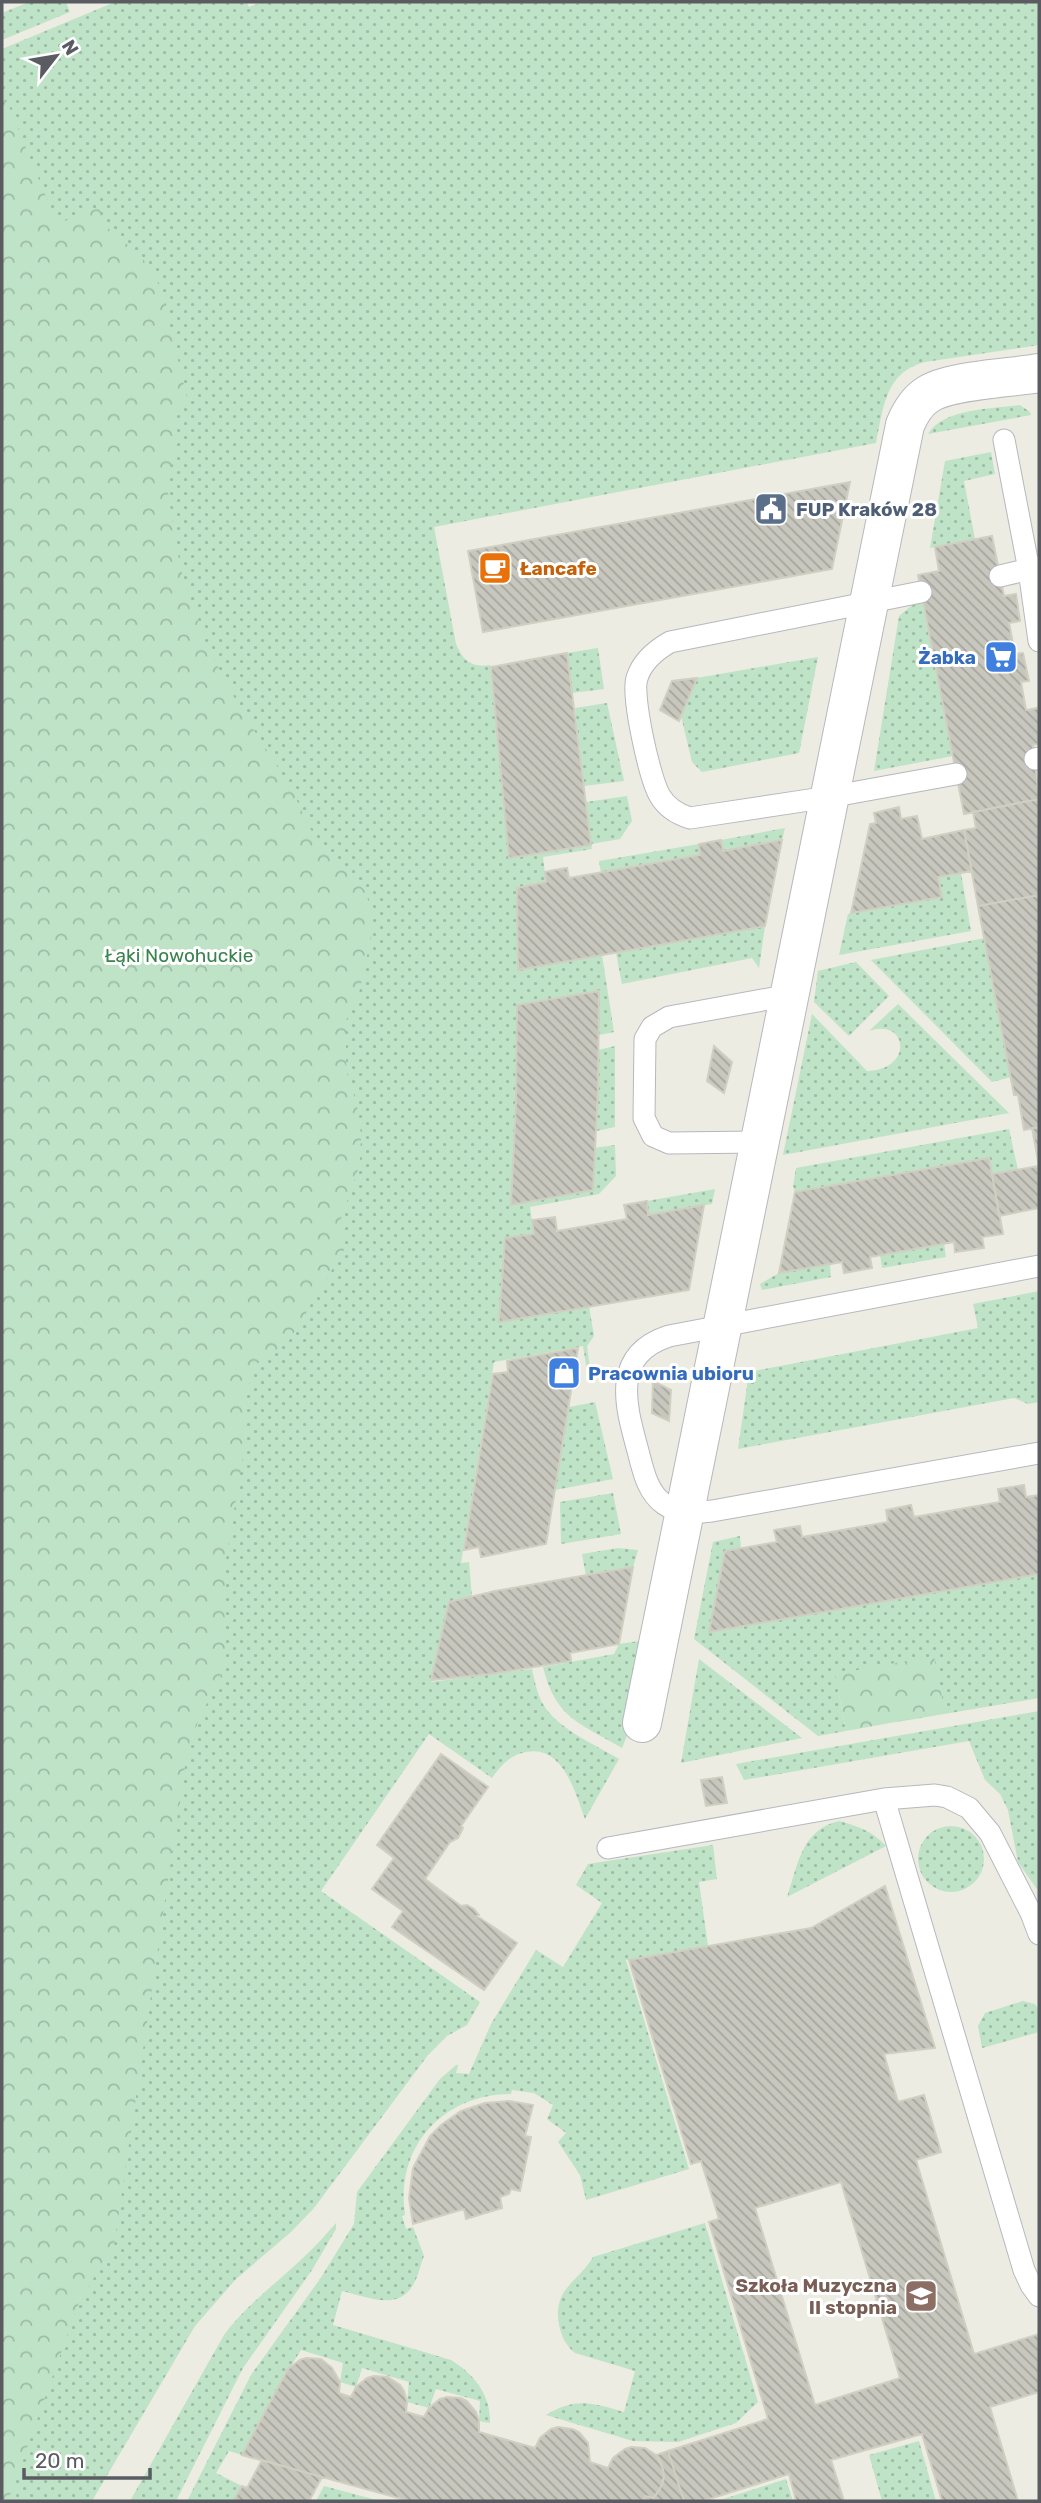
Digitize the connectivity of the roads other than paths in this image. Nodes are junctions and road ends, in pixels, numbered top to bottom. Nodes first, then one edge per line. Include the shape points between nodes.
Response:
1 (1039, 373) edge
2 (1004, 440) dead end
3 (1034, 568) edge
4 (1000, 576) dead end
5 (921, 592) dead end
6 (870, 602) junction
7 (1039, 641) edge
8 (956, 774) dead end
9 (828, 797) junction
10 (790, 995) junction
11 (760, 1142) junction
12 (1039, 1266) edge
13 (723, 1327) junction
14 (1039, 1453) edge
15 (683, 1512) junction
16 (642, 1723) dead end
17 (884, 1799) junction
18 (608, 1848) dead end
19 (1039, 1934) edge
20 (1039, 2296) edge

1 - 6 street via 939,389 915,407 905,425
2 - 3 lane
3 - 4 lane
3 - 7 lane
5 - 6 lane
6 - 9 street
6 - 9 lane via 679,639 660,647 637,678 636,702 653,782 672,810 699,818
8 - 9 lane
9 - 10 street
10 - 11 street
10 - 11 lane via 669,1017 652,1027 645,1039 644,1118 653,1136 668,1143
11 - 13 street
12 - 13 lane
13 - 15 street
13 - 15 lane via 654,1342 635,1361 628,1377 626,1407 646,1479 659,1500
14 - 15 lane via 712,1511
15 - 16 street
17 - 18 lane
17 - 19 lane via 935,1795 970,1808 996,1843
17 - 20 lane via 1024,2270

